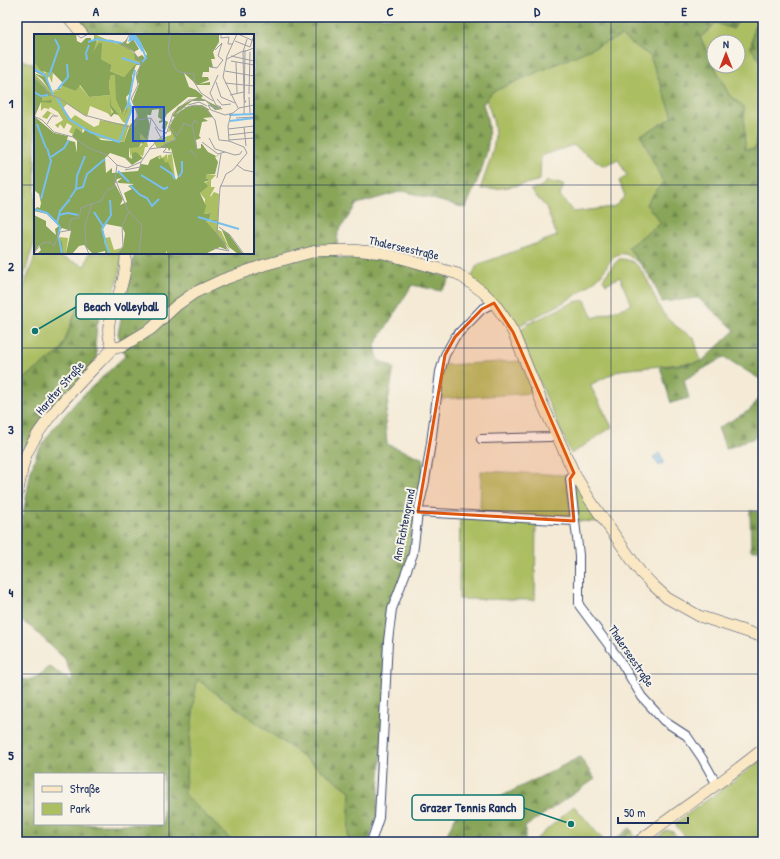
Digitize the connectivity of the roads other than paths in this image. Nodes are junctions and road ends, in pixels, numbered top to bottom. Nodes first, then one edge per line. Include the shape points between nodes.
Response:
1 (68, 17) edge
2 (82, 34) edge
3 (126, 254) edge
4 (494, 303) junction
5 (113, 348) junction
6 (556, 434) junction
7 (481, 439) dead end
8 (574, 473) junction
9 (17, 495) edge
10 (418, 512) junction
11 (574, 521) junction
12 (763, 637) edge
13 (763, 749) edge
14 (716, 784) junction
15 (371, 842) edge
16 (638, 842) edge

1 - 2 main road
3 - 5 main road via 122,284 108,331
4 - 5 main road, Thalerseestraße via 458,274 383,253 352,250 316,251 264,265 194,293 151,330 127,344
4 - 6 main road, Thalerseestraße via 513,332
4 - 10 street, Am Fichtengrund via 482,309 460,331 445,355 440,372 425,481
5 - 9 main road, Hardter Straße via 39,432 26,454
6 - 7 street via 550,438
6 - 8 main road, Thalerseestraße
8 - 11 street, Thalerseestraße via 570,479
8 - 12 main road, Thalerseestraße via 612,533 642,572 667,598 699,616
10 - 11 street
10 - 15 street, Am Fichtengrund via 413,554 392,609 388,641 379,818
11 - 14 street, Thalerseestraße via 579,555 579,605 620,659 642,697 664,721 687,736
13 - 14 main road
14 - 16 main road

